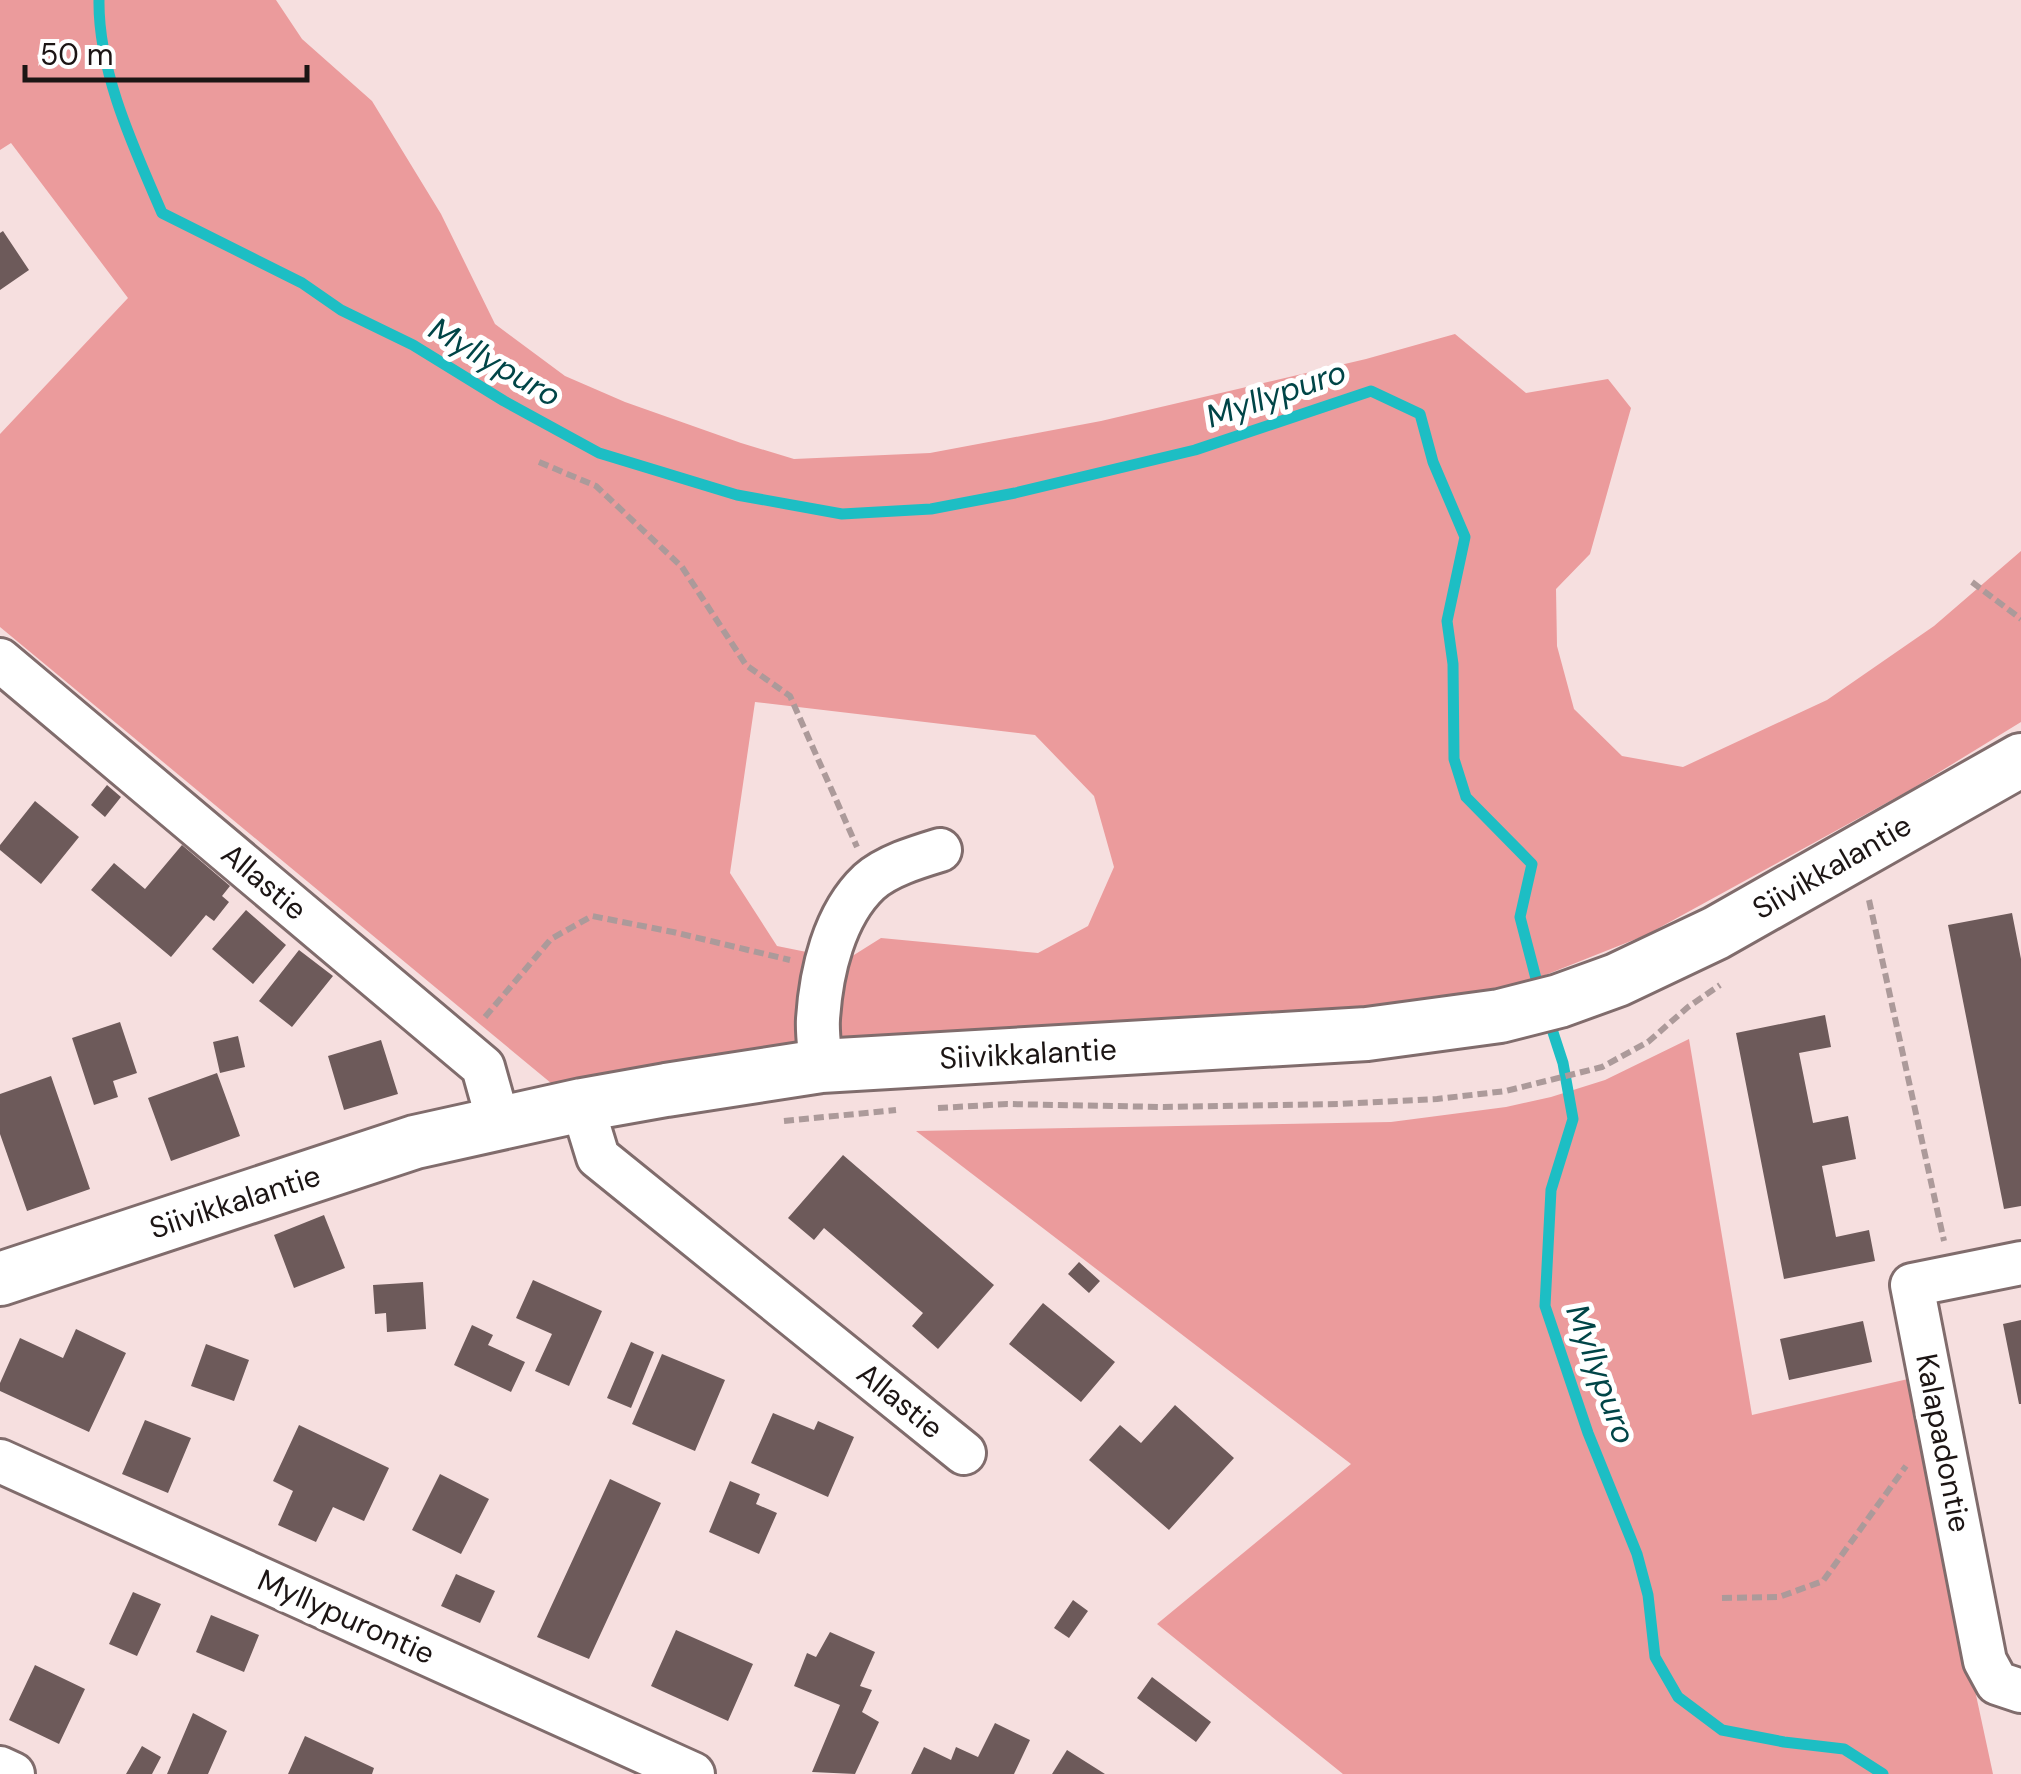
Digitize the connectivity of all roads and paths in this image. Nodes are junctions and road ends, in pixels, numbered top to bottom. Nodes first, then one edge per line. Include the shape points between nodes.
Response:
1 (539, 462) dead end
2 (1972, 582) dead end
3 (2021, 618) edge
4 (0, 660) edge
5 (2021, 760) edge
6 (940, 850) dead end
7 (872, 880) junction
8 (1854, 909) dead end
9 (826, 969) junction
10 (1729, 979) dead end
11 (460, 1047) junction
12 (821, 1066) junction
13 (582, 1105) junction
14 (934, 1108) dead end
15 (898, 1110) dead end
16 (769, 1122) dead end
17 (499, 1124) junction
18 (2021, 1263) edge
19 (1952, 1277) junction
20 (0, 1279) edge
21 (1938, 1420) junction
22 (964, 1452) dead end
23 (0, 1460) edge
24 (1722, 1598) dead end
25 (2021, 1691) edge
26 (0, 1768) edge
27 (13, 1774) edge
28 (693, 1774) edge

1 - 7 path via 596,486 682,567 746,666 790,696
2 - 3 path
4 - 11 street, Allastie
5 - 12 main road, Siivikkalantie via 1716,934 1559,1001 1367,1034
6 - 7 street
7 - 9 street via 845,910
8 - 19 path via 1870,900
9 - 11 path via 592,916 551,938
9 - 12 street via 818,1021
10 - 14 path via 1648,1042 1602,1067 1506,1092 1340,1104
11 - 17 street, Allastie via 483,1067
12 - 13 main road, Siivikkalantie
13 - 17 main road, Siivikkalantie
13 - 22 street, Allastie via 598,1157
15 - 16 path
17 - 20 main road, Siivikkalantie via 416,1142
18 - 19 street, Kalapadontie
19 - 21 street, Kalapadontie via 1912,1285
21 - 24 path via 1823,1582 1779,1598
21 - 25 street, Kalapadontie via 1985,1661 1997,1683
23 - 28 street, Myllypurontie
26 - 27 street

